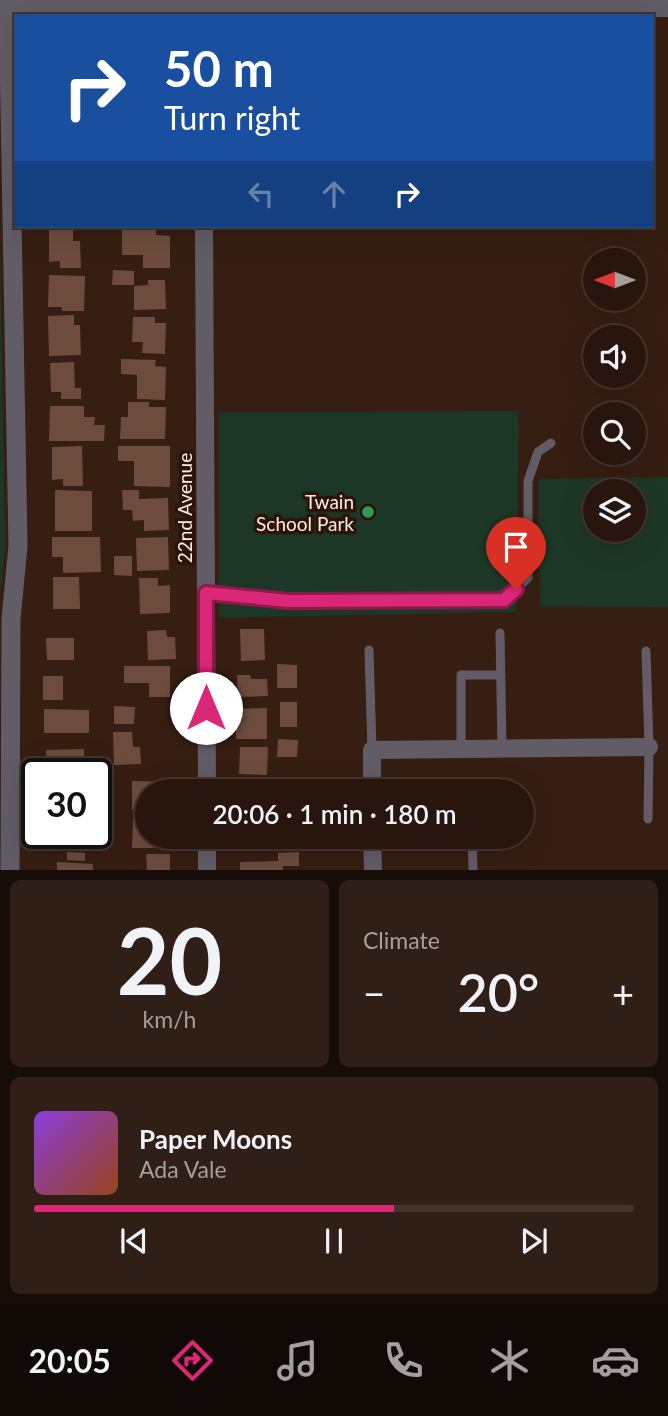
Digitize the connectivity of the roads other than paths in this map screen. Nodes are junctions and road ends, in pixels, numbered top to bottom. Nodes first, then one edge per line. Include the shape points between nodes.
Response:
1 (370, 3) edge
2 (538, 4) edge
3 (6, 6) edge
4 (203, 7) edge
5 (668, 8) edge
6 (477, 11) edge
7 (557, 12) edge
8 (204, 228) edge
9 (551, 443) dead end
10 (206, 593) junction
11 (500, 633) dead end
12 (369, 650) dead end
13 (646, 651) dead end
14 (501, 675) junction
15 (4, 737) edge
16 (649, 747) junction
17 (461, 749) junction
18 (502, 749) junction
19 (372, 750) junction
20 (206, 779) edge
21 (372, 779) edge
22 (648, 819) dead end
23 (207, 849) edge
24 (372, 849) edge
25 (472, 849) edge
26 (10, 870) edge
27 (207, 870) edge
28 (373, 870) edge
29 (473, 870) edge

1 - 4 street
1 - 6 street
2 - 6 street
2 - 7 street
3 - 4 street
3 - 15 street via 19,545
5 - 7 street
8 - 10 street, 22nd Avenue
9 - 10 lane via 538,452 528,481 528,578 504,600 289,601
10 - 20 street, 22nd Avenue
11 - 14 lane
12 - 19 lane
13 - 16 lane
14 - 17 lane via 461,675
14 - 18 lane
15 - 26 street
16 - 18 street
16 - 22 lane
17 - 18 street
17 - 19 street
19 - 21 street
23 - 27 street
24 - 28 street
25 - 29 lane

